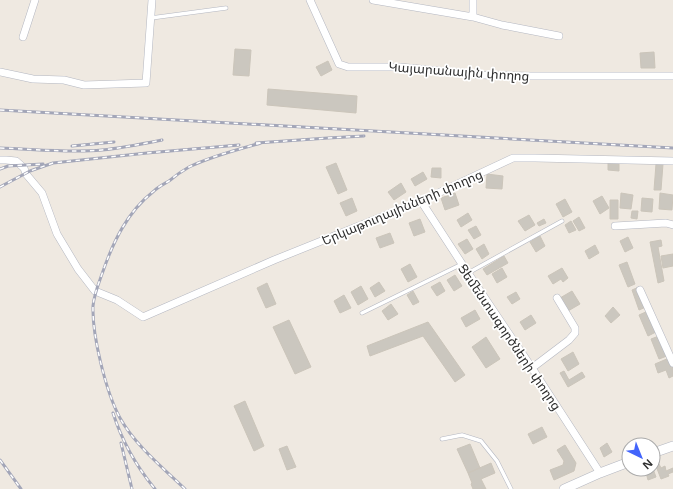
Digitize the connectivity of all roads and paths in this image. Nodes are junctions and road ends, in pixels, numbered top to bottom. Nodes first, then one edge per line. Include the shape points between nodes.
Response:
1 (35, 0) edge
2 (152, 0) edge
3 (310, 0) edge
4 (374, 0) edge
5 (473, 0) edge
6 (226, 8) dead end
7 (473, 16) junction
8 (150, 18) junction
9 (559, 36) dead end
10 (23, 37) dead end
11 (0, 72) edge
12 (673, 76) edge
13 (0, 160) edge
14 (673, 161) edge
15 (421, 201) junction
16 (562, 221) dead end
17 (673, 225) edge
18 (615, 226) dead end
19 (462, 264) junction
20 (468, 273) junction
21 (640, 290) dead end
22 (557, 298) dead end
23 (362, 312) dead end
24 (673, 363) edge
25 (532, 368) junction
26 (442, 439) dead end
27 (673, 446) edge
28 (661, 450) edge
29 (621, 465) edge
30 (600, 473) junction
31 (511, 489) edge
32 (564, 489) edge

1 - 10 street
2 - 8 street
3 - 12 street, Կայարանային փողոց via 339,64 348,67 400,66 489,75
4 - 7 street
5 - 7 street
6 - 8 lane
7 - 9 street
8 - 11 street via 146,83 84,85
13 - 15 street, Երկաթուղայինների փողոց via 16,161 24,168 42,193 57,234 95,291 117,300 143,317 274,260
14 - 15 street, Երկաթուղայինների փողոց via 513,158
15 - 19 street, Ցեմենտագործների փողոց
16 - 20 lane
17 - 18 street
19 - 20 street, Ցեմենտագործների փողոց
19 - 23 lane
20 - 25 street, Ցեմենտագործների փողոց
21 - 24 street
22 - 25 street via 576,333
25 - 30 street, Ցեմենտագործների փողոց
26 - 31 lane via 462,435 481,441 497,461
27 - 28 street
29 - 30 street
30 - 32 street

